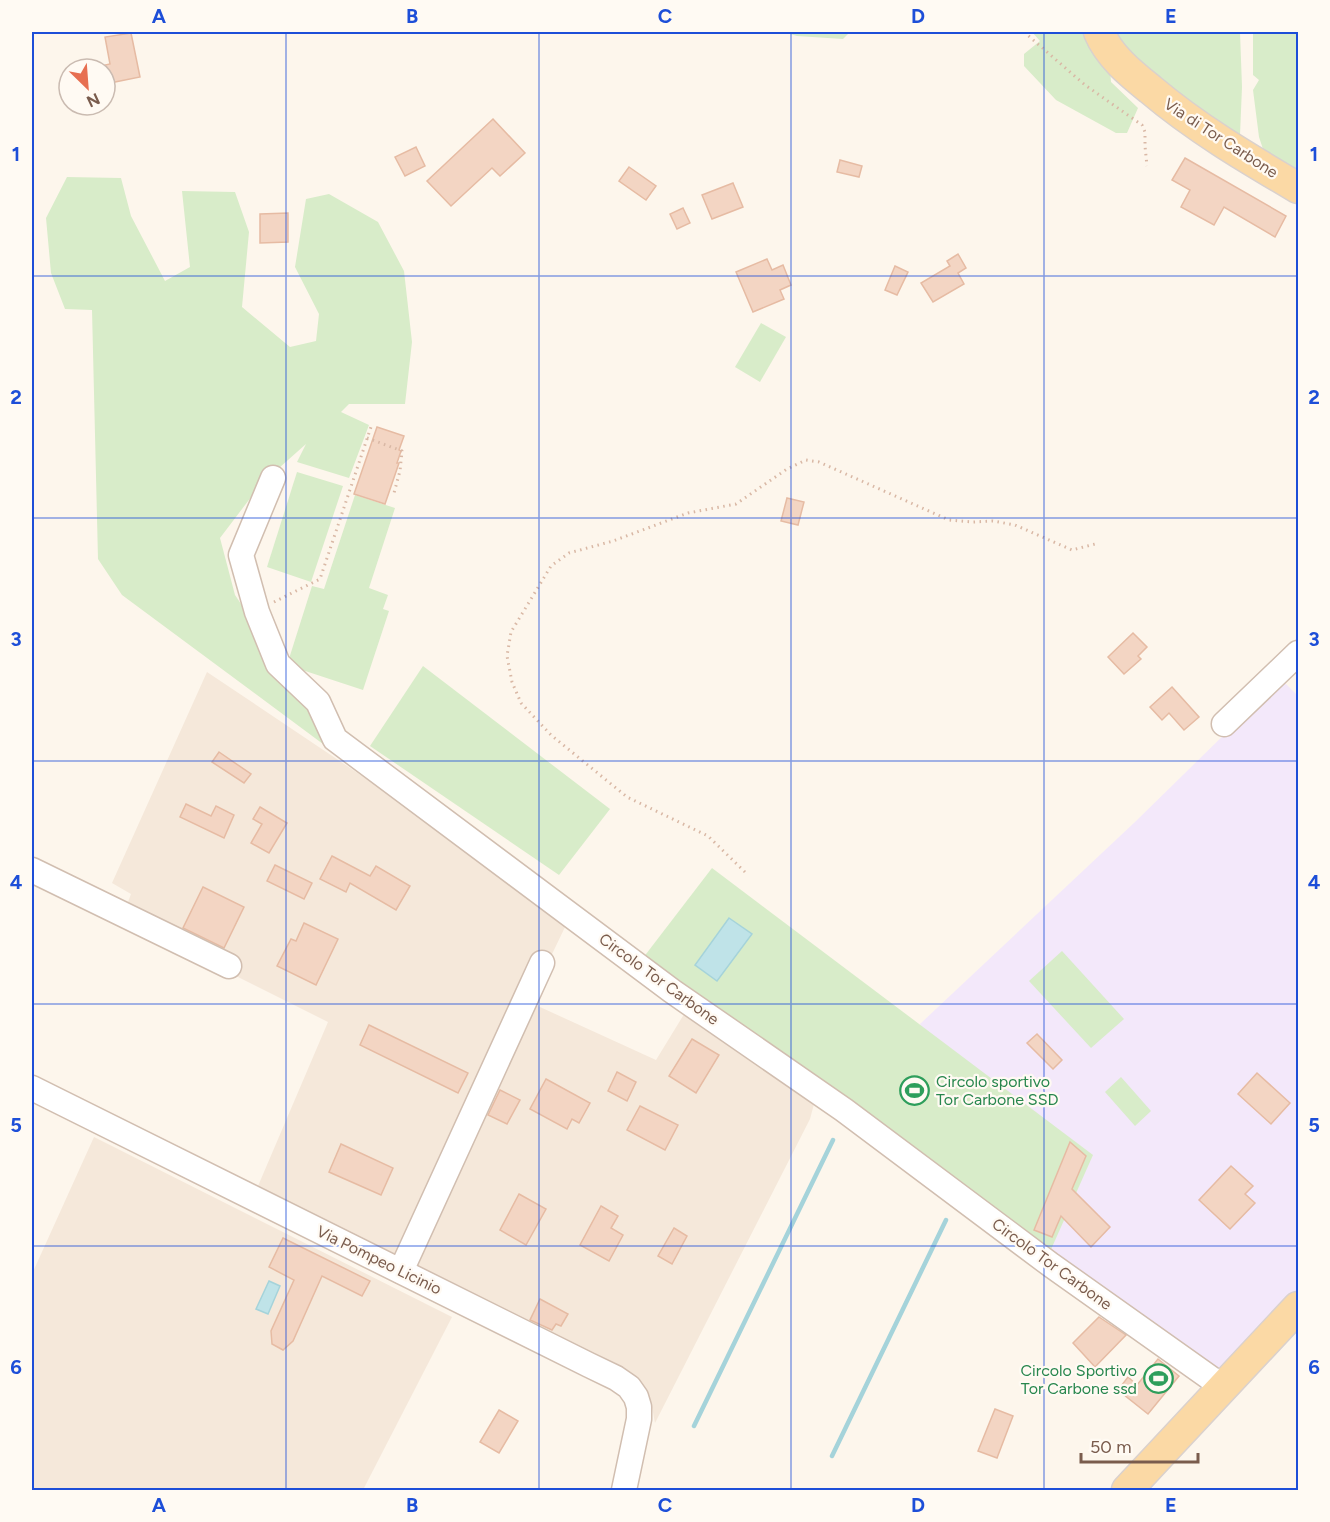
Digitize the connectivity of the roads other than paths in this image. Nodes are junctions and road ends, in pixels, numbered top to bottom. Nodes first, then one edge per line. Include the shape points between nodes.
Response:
1 (1099, 32) edge
2 (1299, 188) edge
3 (273, 478) dead end
4 (1299, 654) edge
5 (1224, 724) dead end
6 (32, 870) edge
7 (542, 963) dead end
8 (229, 966) dead end
9 (32, 1088) edge
10 (401, 1271) junction
11 (1299, 1307) edge
12 (1223, 1387) junction
13 (624, 1491) edge
14 (1127, 1491) edge

1 - 2 main road, Via di Tor Carbone via 1120,63 1184,117
3 - 12 street, Circolo Tor Carbone via 242,555 257,612 278,664 318,702 335,739 672,991 844,1110
4 - 5 street
6 - 8 street
7 - 10 street
9 - 10 street, Via Pompeo Licinio
10 - 13 street, Via Pompeo Licinio via 629,1387 636,1397 639,1419
11 - 12 main road
12 - 14 main road

